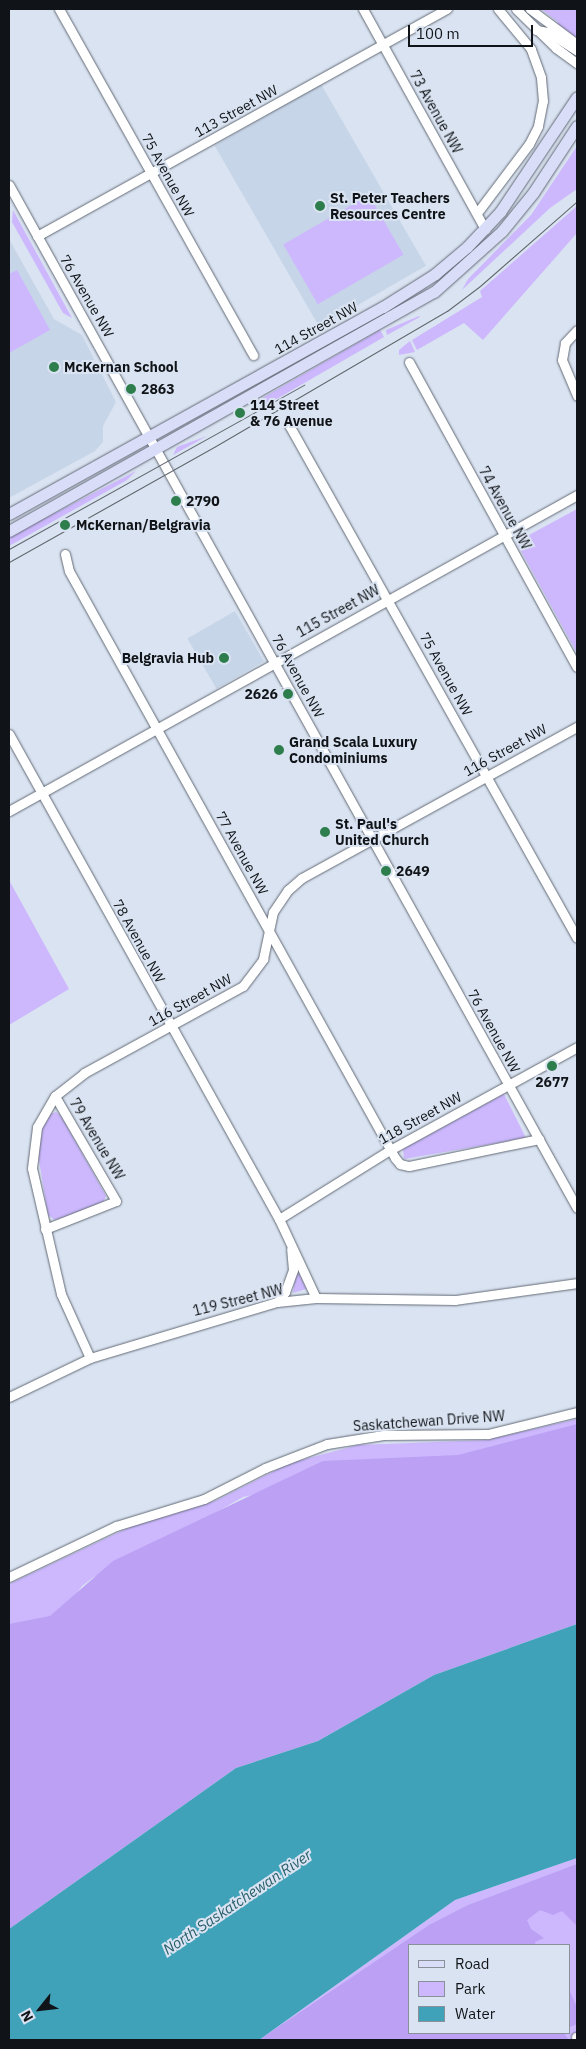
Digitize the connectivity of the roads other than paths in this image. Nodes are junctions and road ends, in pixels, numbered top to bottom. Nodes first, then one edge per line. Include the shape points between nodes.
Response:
1 (59, 9) edge
2 (363, 9) edge
3 (447, 9) edge
4 (498, 9) edge
5 (516, 9) edge
6 (530, 9) edge
7 (536, 30) junction
8 (383, 44) junction
9 (577, 44) edge
10 (577, 51) edge
11 (577, 63) edge
12 (577, 97) edge
13 (577, 126) edge
14 (577, 139) edge
15 (563, 149) junction
16 (151, 174) junction
17 (9, 185) edge
18 (476, 213) junction
19 (485, 229) junction
20 (37, 236) junction
21 (577, 330) edge
22 (253, 356) dead end
23 (409, 362) dead end
24 (577, 396) edge
25 (289, 425) dead end
26 (150, 437) junction
27 (156, 449) junction
28 (577, 495) edge
29 (9, 514) edge
30 (9, 531) edge
31 (504, 536) junction
32 (65, 554) dead end
33 (389, 598) junction
34 (275, 662) junction
35 (577, 667) edge
36 (577, 727) edge
37 (157, 729) junction
38 (9, 734) edge
39 (487, 776) junction
40 (42, 792) junction
41 (9, 811) edge
42 (372, 839) junction
43 (268, 928) junction
44 (577, 938) edge
45 (170, 1026) junction
46 (577, 1047) edge
47 (508, 1085) junction
48 (55, 1096) junction
49 (539, 1139) junction
50 (390, 1150) junction
51 (577, 1208) edge
52 (279, 1219) junction
53 (45, 1230) junction
54 (290, 1239) junction
55 (577, 1283) edge
56 (316, 1298) junction
57 (277, 1302) junction
58 (90, 1358) junction
59 (9, 1397) edge
60 (577, 1412) edge
61 (9, 1577) edge

1 - 16 street, 75 Avenue NW
2 - 8 street, 73 Avenue NW
3 - 8 street, 113 Street NW
4 - 18 street via 520,32 534,54 541,77 543,101 530,144
5 - 7 street
6 - 9 street
7 - 10 street via 548,32
7 - 11 street
8 - 16 street, 113 Street NW
8 - 18 street, 73 Avenue NW
12 - 19 main road, 114 Street NW via 519,186
13 - 15 main road, 114 Street NW
14 - 15 main road
15 - 27 main road, 114 Street NW via 502,231 434,292
16 - 20 street, 113 Street NW
16 - 22 street, 75 Avenue NW
17 - 20 street, 76 Avenue NW
18 - 19 street, 73 Avenue NW
19 - 26 main road, 114 Street NW via 450,262 411,290
20 - 26 street, 76 Avenue NW
21 - 24 street via 564,347 565,372
23 - 31 street, 74 Avenue NW
25 - 33 street, 75 Avenue NW
26 - 27 street, 76 Avenue NW
26 - 29 main road, 114 Street NW
27 - 30 main road, 114 Street NW
27 - 34 street, 76 Avenue NW
28 - 31 street, 115 Street NW
31 - 33 street, 115 Street NW
31 - 35 street, 74 Avenue NW
32 - 37 street, 77 Avenue NW via 69,570
33 - 34 street, 115 Street NW
33 - 39 street, 75 Avenue NW
34 - 37 street, 115 Street NW
34 - 42 street, 76 Avenue NW
36 - 39 street, 116 Street NW
37 - 40 street, 115 Street NW
37 - 43 street, 77 Avenue NW
38 - 40 street, 78 Avenue NW
39 - 42 street, 116 Street NW
39 - 44 street, 75 Avenue NW
40 - 41 street, 115 Street NW
40 - 45 street, 78 Avenue NW
42 - 43 street, 116 Street NW via 295,883 277,904
42 - 47 street, 76 Avenue NW
43 - 45 street, 116 Street NW via 263,959 250,980 236,991
43 - 50 street, 77 Avenue NW
45 - 48 street, 116 Street NW via 84,1073
45 - 52 street, 78 Avenue NW
46 - 47 street, 118 Street NW
47 - 49 street, 76 Avenue NW
47 - 50 street, 118 Street NW
48 - 53 street, 79 Avenue NW via 37,1127 32,1158
48 - 53 street, 79 Avenue NW via 116,1201
49 - 50 street, 77 Avenue NW via 409,1166 400,1164
49 - 51 street, 76 Avenue NW
50 - 52 street, 118 Street NW
52 - 54 street, 78 Avenue NW
53 - 58 street, 79 Avenue NW via 61,1294
54 - 56 street, 78 Avenue NW
54 - 57 street, 78 Avenue NW via 292,1270 285,1292
55 - 56 street, 119 Street NW via 455,1300
56 - 57 street, 119 Street NW
57 - 58 street, 119 Street NW
58 - 59 street, 119 Street NW
60 - 61 street, Saskatchewan Drive NW via 488,1434 383,1436 326,1444 265,1468 204,1499 116,1526

